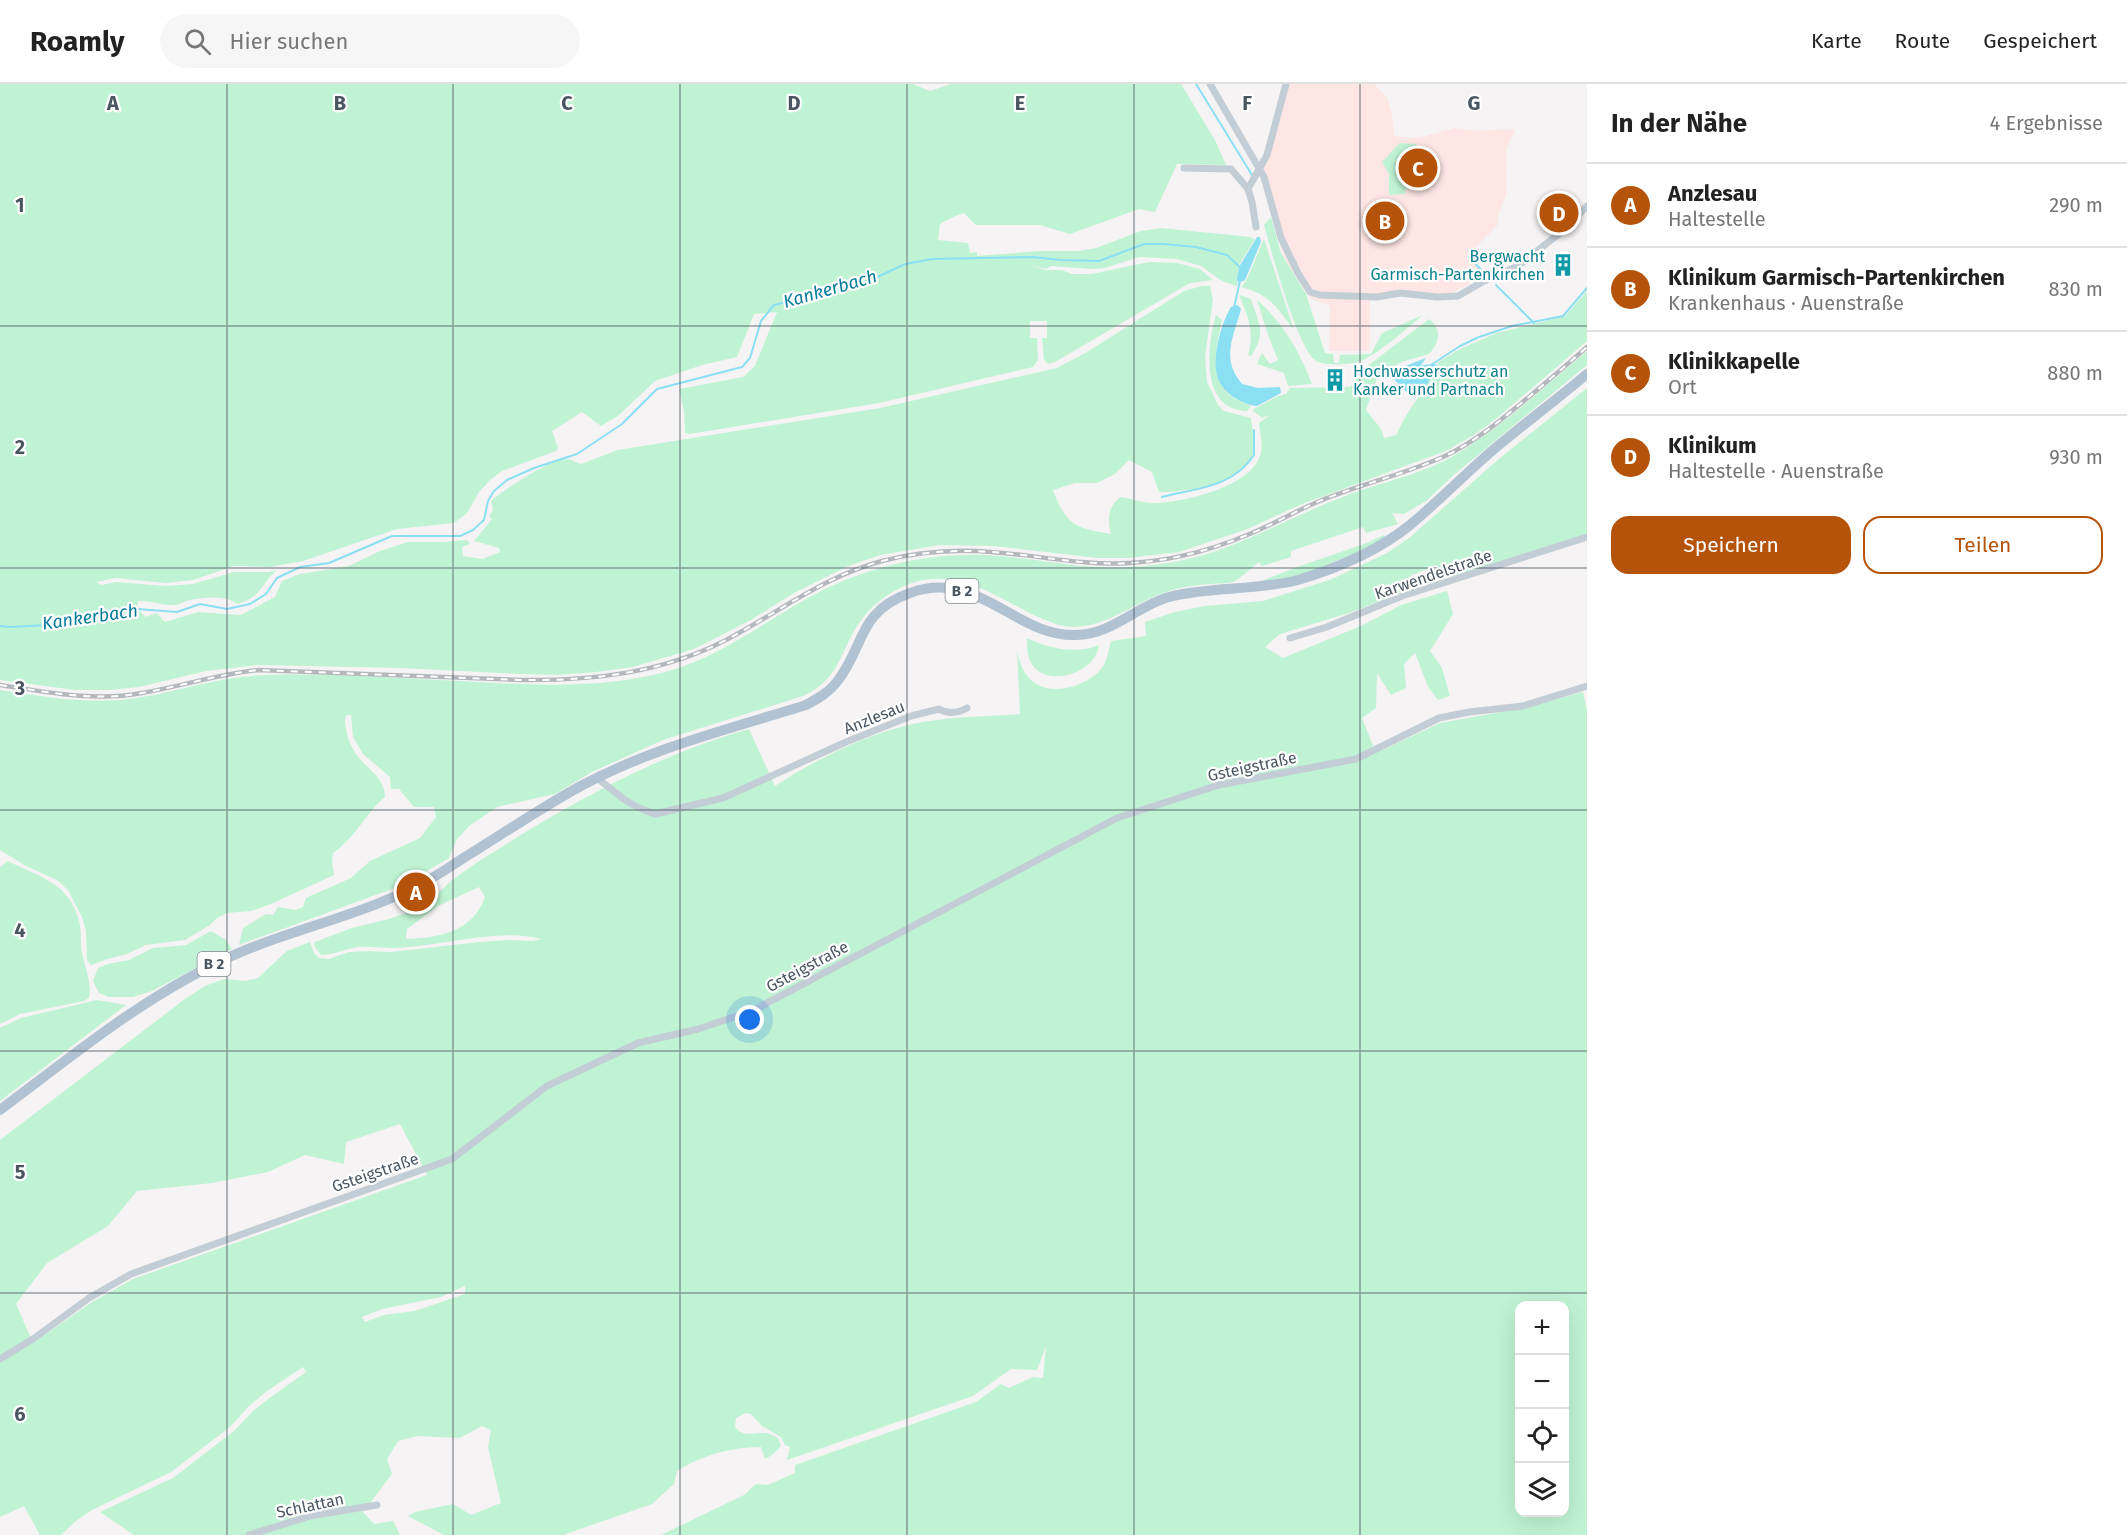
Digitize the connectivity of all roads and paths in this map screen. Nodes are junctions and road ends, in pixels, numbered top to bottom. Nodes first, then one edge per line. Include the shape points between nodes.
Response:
1 (1210, 84) edge
2 (1286, 84) edge
3 (1184, 168) dead end
4 (1258, 171) junction
5 (1250, 187) junction
6 (1587, 206) edge
7 (1256, 227) dead end
8 (1587, 374) edge
9 (1587, 537) edge
10 (1290, 638) dead end
11 (1587, 686) edge
12 (967, 708) dead end
13 (597, 778) junction
14 (0, 1110) edge
15 (0, 1359) edge
16 (377, 1505) dead end
17 (249, 1535) edge

1 - 4 street
2 - 4 street via 1267,155
3 - 5 street via 1231,169
4 - 5 street
4 - 6 street via 1269,192 1281,238 1298,273 1310,292 1320,295 1458,296 1518,266
5 - 7 street
8 - 13 main road, B 2 via 1409,525 1376,548 1333,568 1296,580 1171,597 1104,629 1074,636 1041,629 977,595 923,589 896,599 872,618 843,674 822,696 806,705 665,748
9 - 10 street, Karwendelstraße via 1402,596
11 - 15 street, Gsteigstraße via 1523,706 1439,718 1356,759 1219,785 1118,818 752,1011 638,1043 547,1086 452,1159 131,1274
12 - 13 street, Anzlesau via 911,716 723,798 655,813 637,807
13 - 14 main road, B 2 via 436,877 251,948 161,992 90,1040
16 - 17 street, Schlattan via 309,1516

